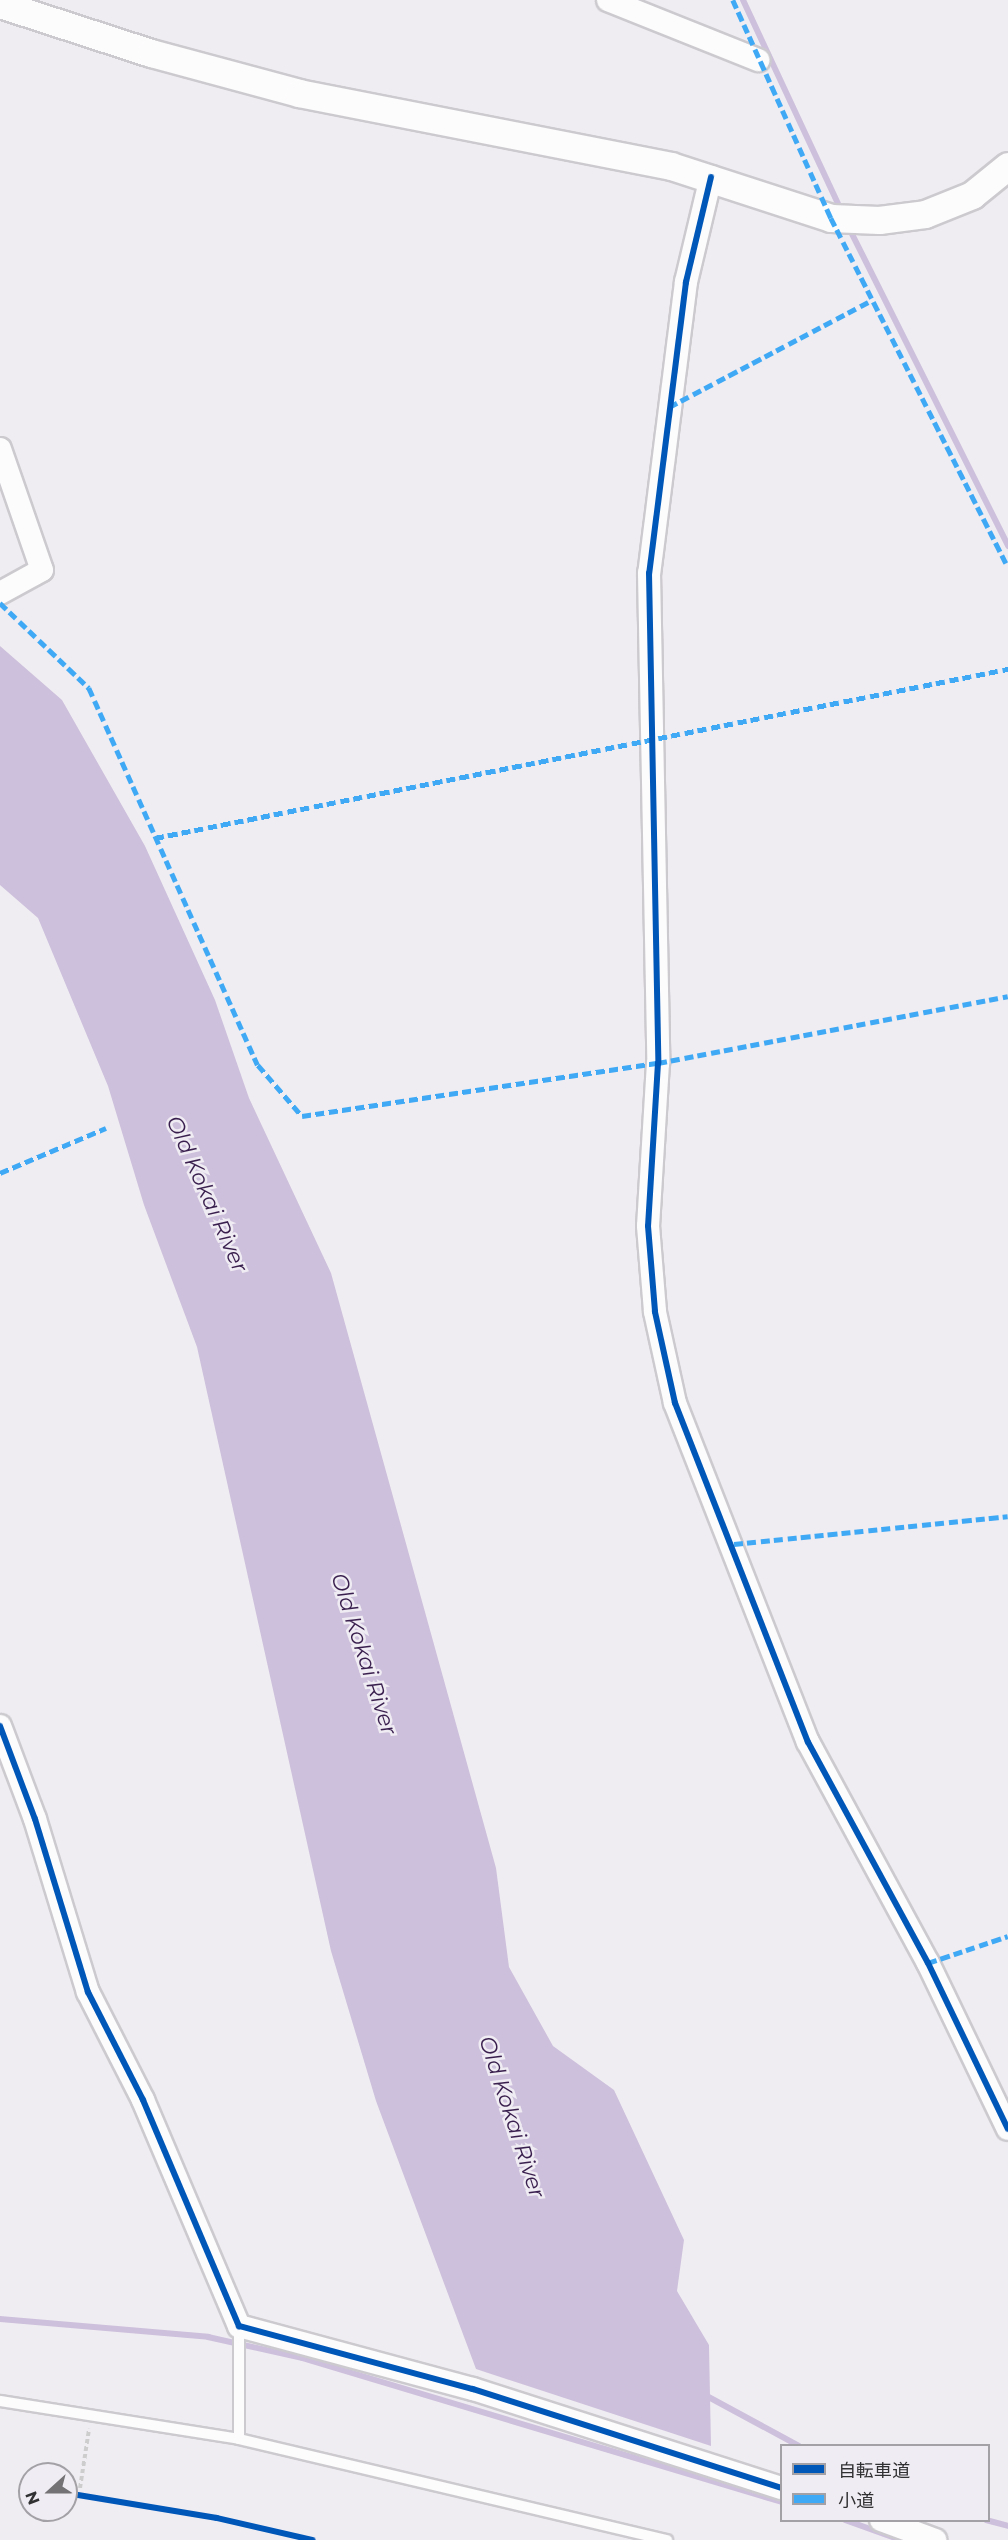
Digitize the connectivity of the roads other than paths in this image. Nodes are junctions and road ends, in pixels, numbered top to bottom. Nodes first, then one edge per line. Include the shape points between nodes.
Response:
1 (608, 0) edge
2 (11, 5) edge
3 (758, 60) dead end
4 (1008, 166) edge
5 (711, 177) junction
6 (0, 449) edge
7 (0, 593) edge
8 (0, 1726) edge
9 (1008, 2129) edge
10 (239, 2326) junction
11 (0, 2401) edge
12 (239, 2439) junction
13 (780, 2487) edge
14 (886, 2522) edge
15 (667, 2540) edge
16 (935, 2540) edge

1 - 3 street
2 - 5 street via 299,93
4 - 5 street via 972,195 925,214 879,220 831,218
5 - 9 street via 686,282 649,573 658,1063 648,1226 655,1312 675,1403 808,1742 928,1964
6 - 7 street via 42,570
8 - 10 street via 35,1819 87,1992 143,2100
10 - 12 lane
10 - 13 street via 473,2389
11 - 12 lane
12 - 15 lane
14 - 16 street

